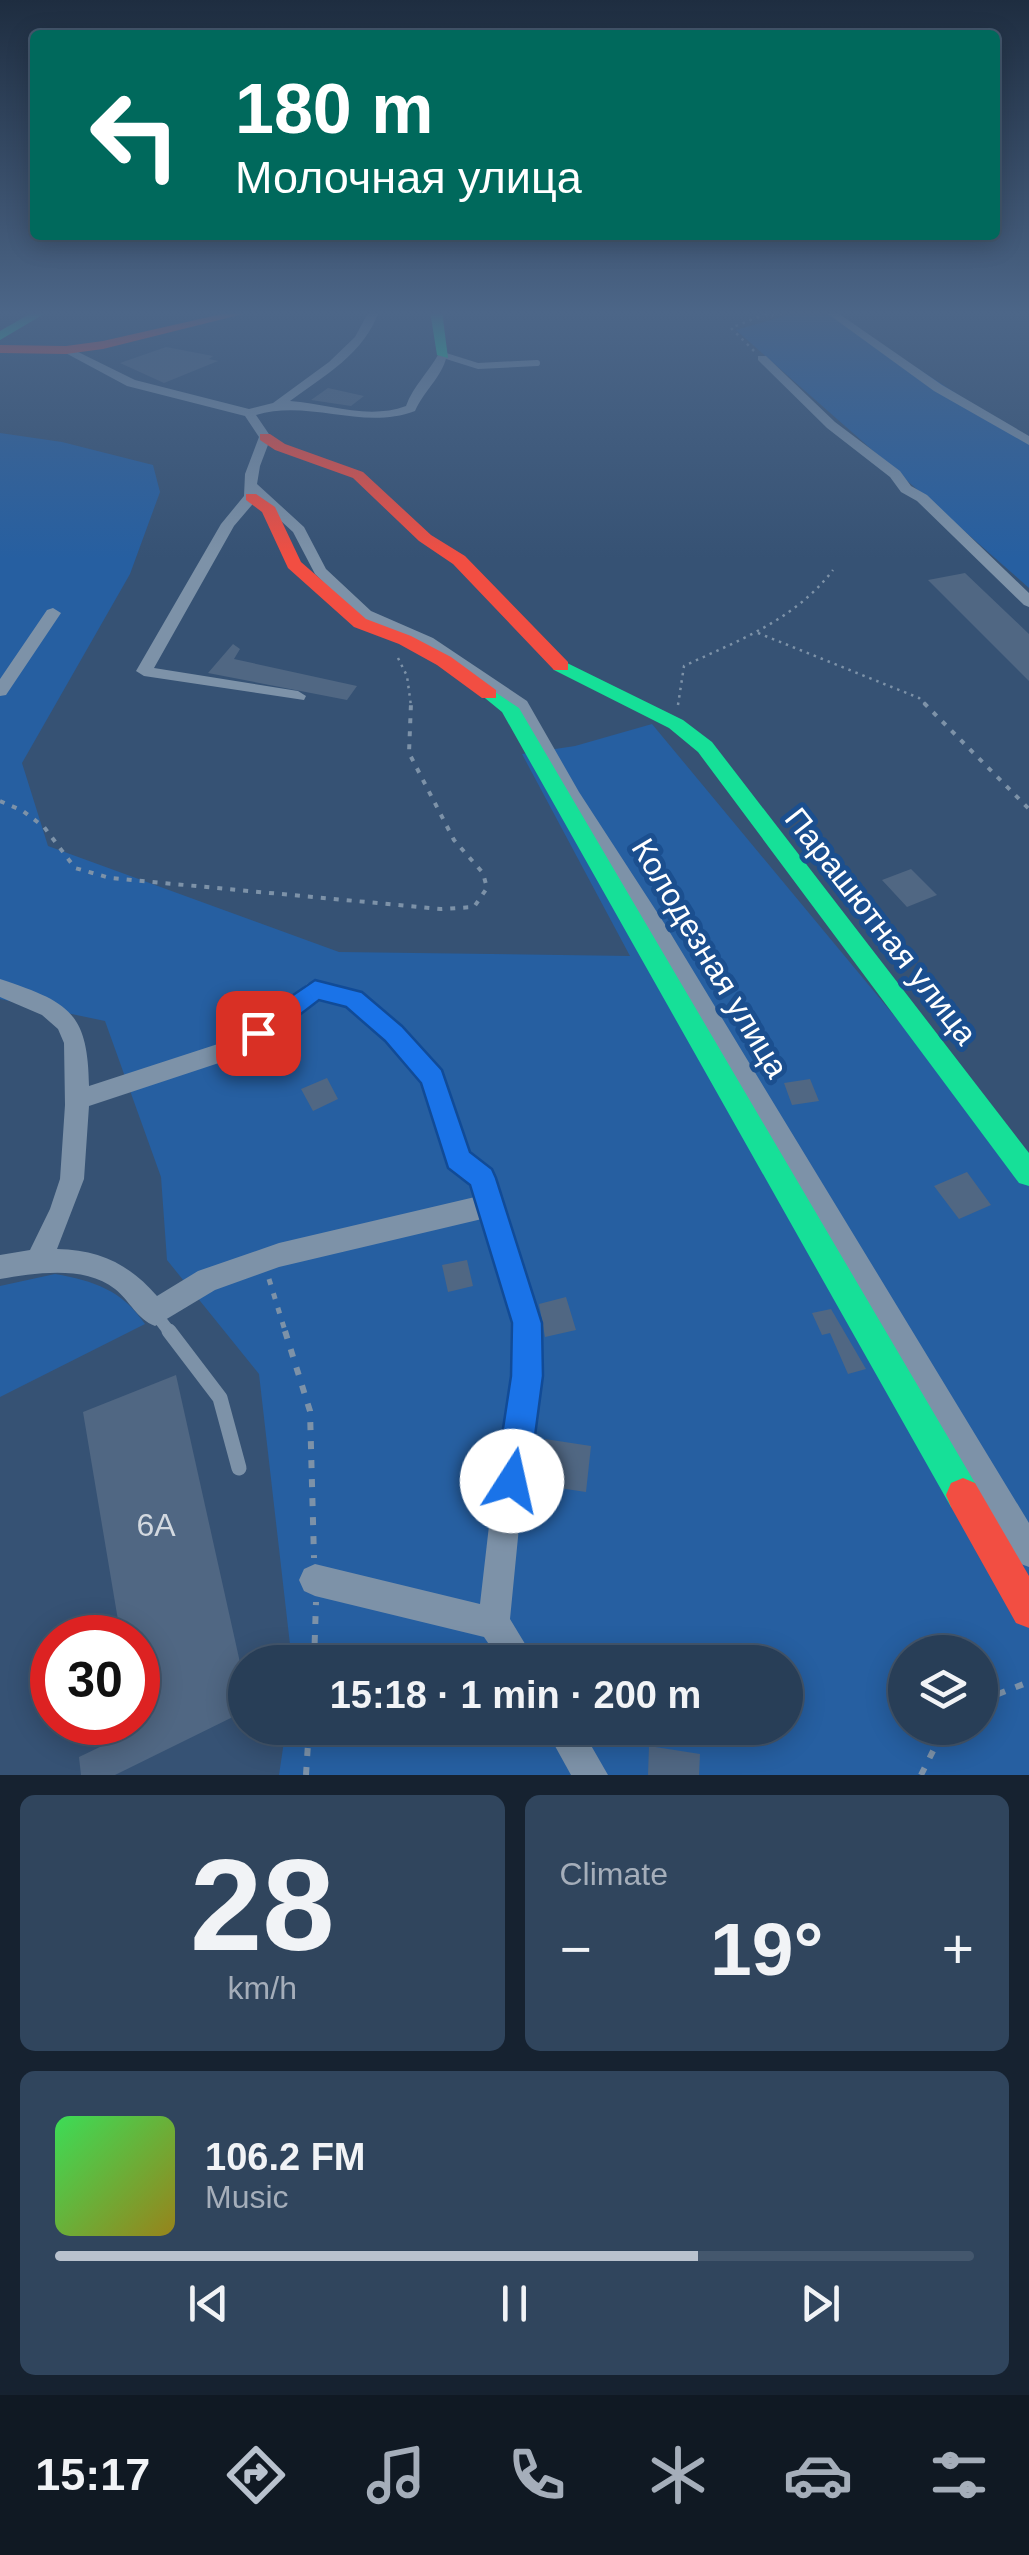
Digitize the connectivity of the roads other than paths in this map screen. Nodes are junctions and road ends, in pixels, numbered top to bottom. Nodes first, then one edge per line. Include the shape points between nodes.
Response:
1 (175, 394) edge
2 (292, 394) edge
3 (416, 394) edge
4 (799, 394) edge
5 (948, 394) edge
6 (277, 406) junction
7 (250, 412) junction
8 (265, 438) junction
9 (1029, 441) edge
10 (250, 491) junction
11 (1029, 602) edge
12 (53, 613) dead end
13 (0, 691) edge
14 (298, 696) dead end
15 (0, 988) edge
16 (75, 1101) junction
17 (1029, 1174) edge
18 (492, 1206) junction
19 (39, 1259) junction
20 (0, 1267) edge
21 (154, 1313) junction
22 (238, 1468) dead end
23 (1029, 1552) edge
24 (315, 1580) road end
25 (1029, 1610) edge
26 (494, 1622) junction
27 (509, 1645) edge
28 (572, 1745) edge
29 (590, 1775) edge

1 - 7 street
2 - 6 street
3 - 6 street via 400,413
4 - 11 street via 896,474
5 - 9 street
6 - 7 street
7 - 8 street
8 - 10 street
8 - 17 street, Парашютная улица via 358,475 425,538 459,560 550,658 676,724 705,747
10 - 14 street via 144,670
10 - 23 street, Колодезная улица via 298,530 320,571 365,614 427,641 521,704
10 - 25 street, Колодезная улица via 269,510 294,564 360,623 444,662 509,708
12 - 13 street
15 - 16 street via 36,1000 72,1032 79,1056
16 - 18 street via 232,1049 315,990 353,999 433,1078 458,1159 482,1178
16 - 19 street via 72,1181
18 - 21 street via 263,1260 207,1280
18 - 26 street via 527,1323 524,1410
19 - 20 street
19 - 21 street via 121,1277
21 - 22 lane via 220,1398
24 - 26 street
26 - 27 street
28 - 29 street

